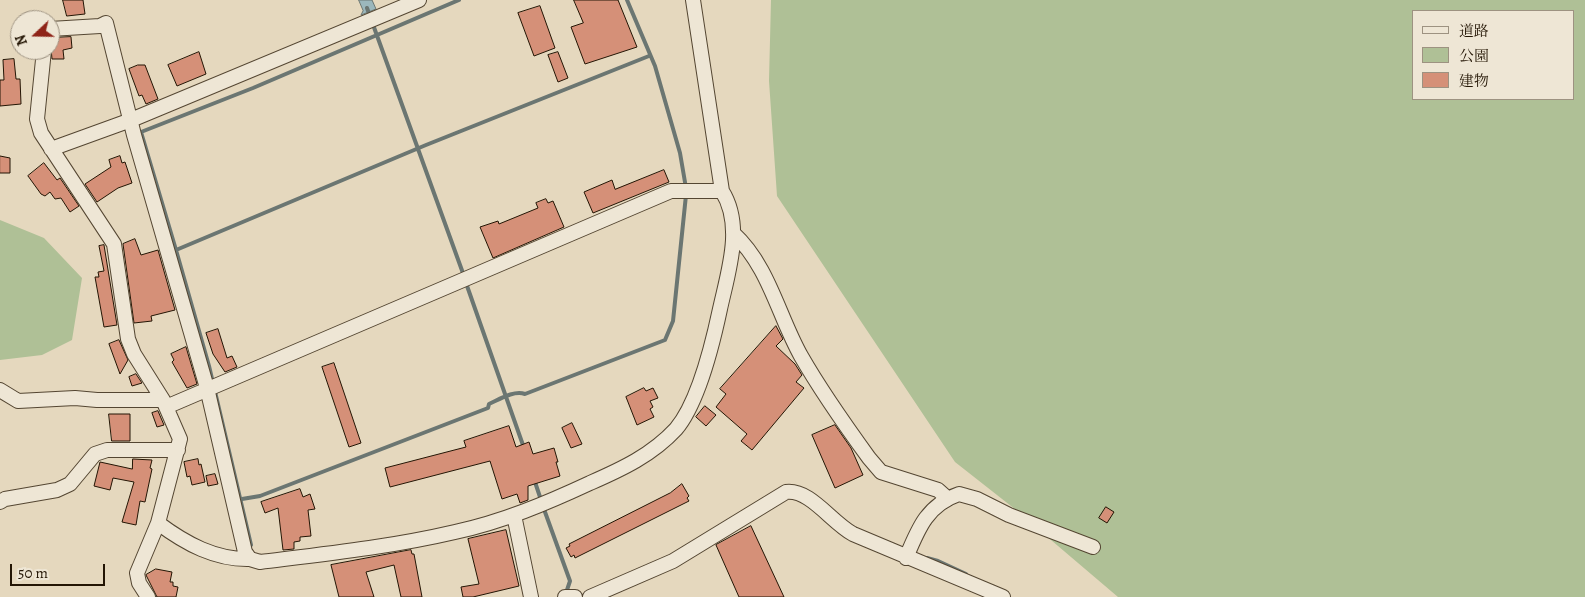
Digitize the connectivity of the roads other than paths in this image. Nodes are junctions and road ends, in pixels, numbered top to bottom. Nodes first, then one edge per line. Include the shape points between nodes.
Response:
1 (419, 0) edge
2 (693, 0) edge
3 (60, 28) edge
4 (43, 60) edge
5 (131, 120) junction
6 (51, 149) junction
7 (722, 191) junction
8 (734, 233) junction
9 (212, 386) junction
10 (0, 390) edge
11 (165, 403) junction
12 (178, 450) junction
13 (947, 498) junction
14 (0, 502) edge
15 (514, 515) junction
16 (158, 523) junction
17 (1093, 546) dead end
18 (906, 558) junction
19 (250, 559) junction
20 (148, 597) edge
21 (531, 597) edge
22 (565, 597) edge
23 (575, 597) edge
24 (590, 597) edge
25 (1003, 597) edge

1 - 5 street
2 - 7 street
3 - 5 street via 106,24
4 - 6 street via 37,119
5 - 6 street
5 - 9 street
6 - 11 street via 114,244 128,339
7 - 8 street via 730,204
7 - 9 street via 671,191
8 - 13 street via 747,246 773,292 800,355 869,458 881,472 938,490
8 - 15 street via 716,328 689,410 676,428 637,462
9 - 11 street
9 - 19 street via 244,552
10 - 11 street via 18,401 75,398
11 - 12 street via 180,439
12 - 14 street via 107,450 95,454 70,484 58,490
12 - 16 street
13 - 17 street via 959,494 977,499 1009,515
13 - 18 street via 920,525
15 - 19 street via 456,532 396,543 270,561
15 - 21 street
16 - 19 street via 178,538 218,556
16 - 20 street via 138,573 139,583
18 - 24 street via 840,527 804,494 794,491 786,492 673,561
18 - 25 street
22 - 23 street

